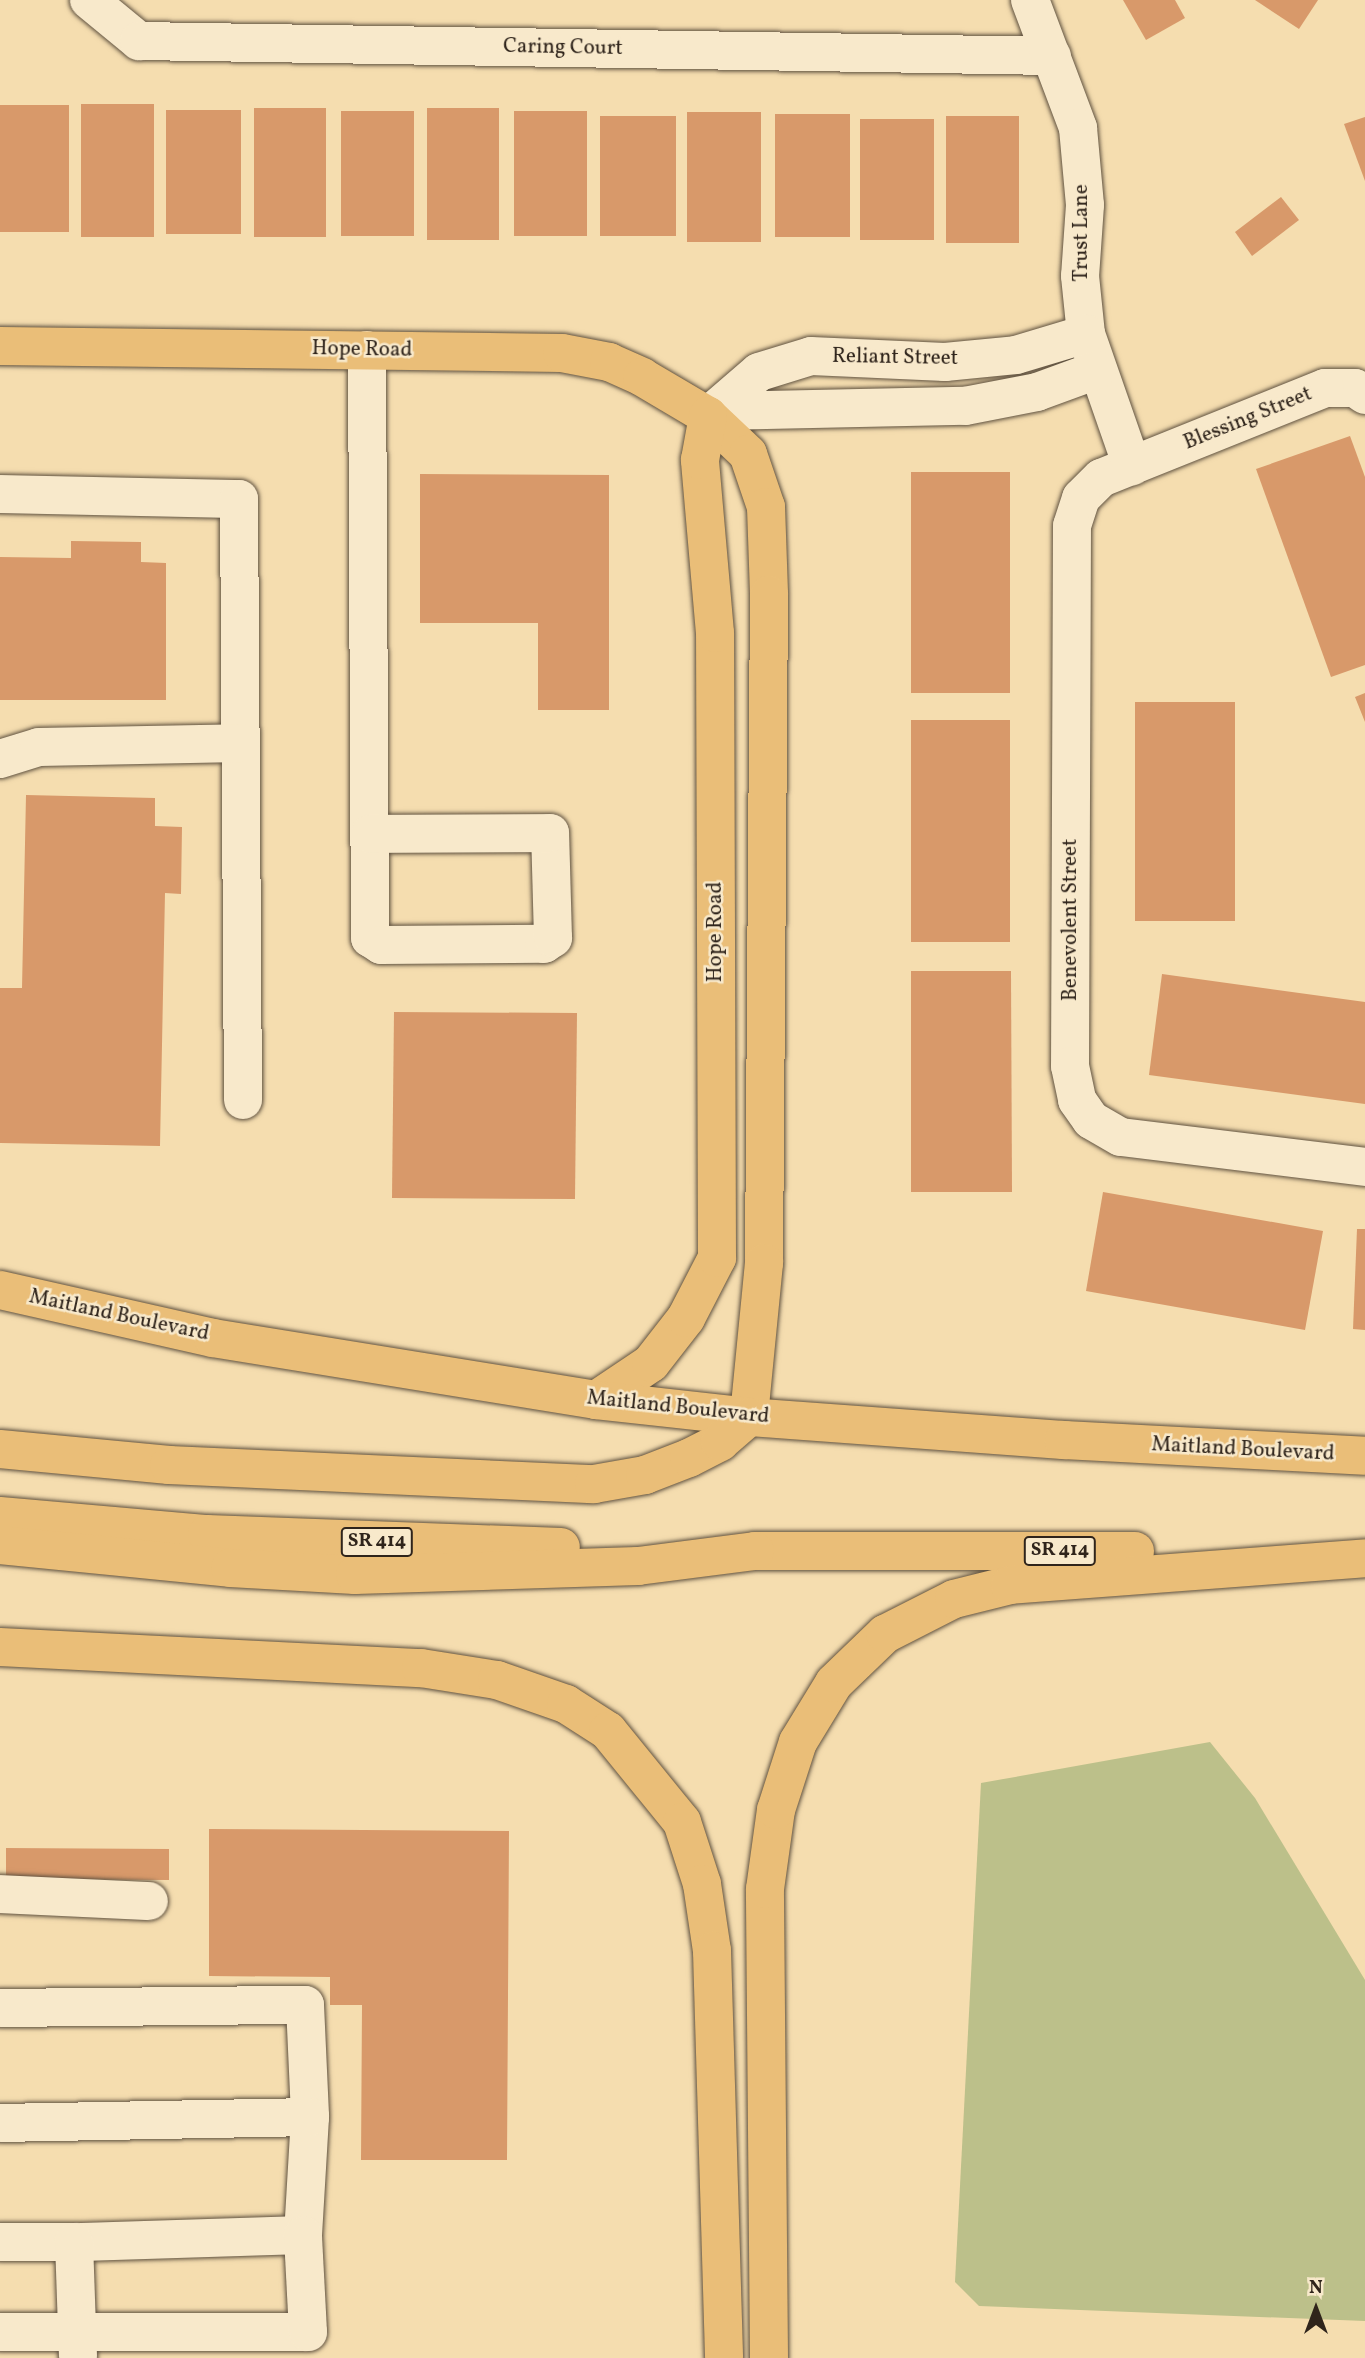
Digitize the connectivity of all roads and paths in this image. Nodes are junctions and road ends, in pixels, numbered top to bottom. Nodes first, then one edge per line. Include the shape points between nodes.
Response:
1 (89, 0) edge
2 (1030, 0) edge
3 (1052, 56) junction
4 (1086, 334) junction
5 (0, 346) edge
6 (367, 350) junction
7 (1097, 370) junction
8 (1365, 395) edge
9 (714, 413) junction
10 (1132, 466) junction
11 (0, 494) edge
12 (241, 743) junction
13 (0, 759) edge
14 (370, 834) junction
15 (243, 1100) dead end
16 (1365, 1167) edge
17 (0, 1290) edge
18 (596, 1400) junction
19 (749, 1417) junction
20 (0, 1449) edge
21 (1365, 1456) edge
22 (0, 1516) edge
23 (0, 1545) edge
24 (755, 1551) junction
25 (1365, 1552) edge
26 (1365, 1558) edge
27 (0, 1647) edge
28 (0, 1894) edge
29 (149, 1900) dead end
30 (0, 2008) edge
31 (310, 2118) junction
32 (0, 2123) edge
33 (303, 2235) junction
34 (0, 2242) edge
35 (74, 2242) junction
36 (0, 2332) edge
37 (78, 2345) edge
38 (724, 2358) edge
39 (769, 2358) edge

1 - 3 street, Caring Court via 139,41
2 - 3 street, Trust Lane
3 - 4 street, Trust Lane via 1078,128 1085,205 1080,276
4 - 7 street, Trust Lane
4 - 9 street, Reliant Street via 1016,355 945,362 811,356 759,372
5 - 6 main road, Hope Road
6 - 9 main road, Hope Road via 562,353 609,362
6 - 14 street
7 - 9 street via 1037,392 965,406
7 - 10 street, Trust Lane
8 - 10 street, Blessing Street via 1355,388 1325,388
9 - 18 main road, Hope Road via 699,460 715,633 717,1258 686,1318 650,1363
9 - 19 main road, Hope Road via 748,454 766,507 768,543 764,1262
10 - 16 street, Benevolent Street via 1101,478 1081,498 1072,526 1070,1066 1077,1100 1091,1120 1121,1137
11 - 12 street via 239,499
12 - 13 street via 39,747
12 - 15 street
14 - 14 street via 370,938 374,944 544,944 553,938 550,832
17 - 18 main road, Maitland Boulevard via 213,1338
18 - 19 main road, Maitland Boulevard
19 - 20 main road via 720,1442 689,1458 645,1475 594,1484 169,1465
19 - 21 main road, Maitland Boulevard
22 - 24 main road, SR 414 via 329,1541
23 - 24 main road via 230,1568 355,1575 624,1567
24 - 25 main road, SR 414
26 - 39 main road via 1010,1585 954,1599 885,1634 834,1683 798,1742 776,1810 765,1889
27 - 38 main road via 421,1668 497,1680 566,1704 608,1731 682,1822 702,1884 712,1951
28 - 29 street
30 - 31 street via 304,2005
31 - 32 street
31 - 33 street
33 - 35 street
33 - 37 street via 308,2332
34 - 35 street
35 - 37 street
36 - 37 street

